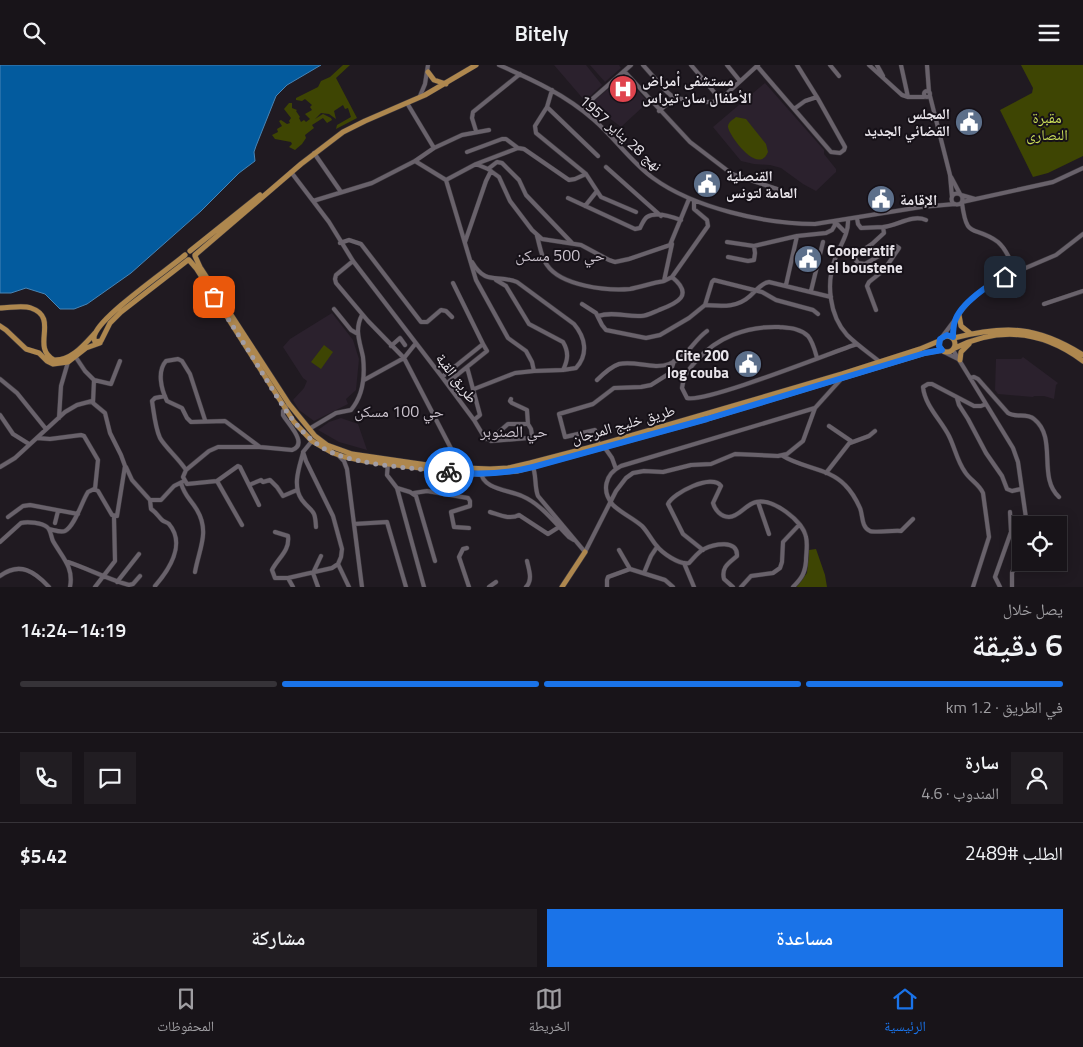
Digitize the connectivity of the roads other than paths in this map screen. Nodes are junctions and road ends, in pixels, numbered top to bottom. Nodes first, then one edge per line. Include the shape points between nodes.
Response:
1 (476, 65) edge
2 (499, 65) edge
3 (631, 65) edge
4 (643, 65) edge
5 (691, 65) edge
6 (727, 65) edge
7 (758, 65) edge
8 (797, 65) edge
9 (830, 65) edge
10 (869, 65) edge
11 (876, 65) edge
12 (901, 65) edge
13 (927, 65) edge
14 (428, 68) edge
15 (624, 71) junction
16 (520, 74) junction
17 (839, 76) dead end
18 (740, 81) junction
19 (886, 81) junction
20 (447, 83) junction
21 (552, 90) junction
22 (927, 94) junction
23 (422, 96) junction
24 (817, 97) junction
25 (908, 97) junction
26 (674, 98) junction
27 (720, 99) junction
28 (407, 103) junction
29 (547, 107) junction
30 (581, 109) junction
31 (794, 109) junction
32 (659, 111) junction
33 (489, 130) dead end
34 (476, 131) junction
35 (434, 148) junction
36 (518, 148) junction
37 (467, 151) dead end
38 (314, 153) junction
39 (598, 156) dead end
40 (415, 161) junction
41 (476, 164) junction
42 (606, 167) dead end
43 (1083, 168) edge
44 (490, 170) junction
45 (291, 172) junction
46 (586, 174) junction
47 (950, 175) junction
48 (446, 180) junction
49 (777, 189) dead end
50 (597, 191) junction
51 (341, 192) junction
52 (961, 195) junction
53 (568, 197) dead end
54 (952, 197) junction
55 (689, 199) junction
56 (975, 199) junction
57 (313, 201) junction
58 (694, 201) junction
59 (962, 203) junction
60 (955, 204) junction
61 (937, 205) junction
62 (585, 206) junction
63 (636, 212) dead end
64 (963, 215) junction
65 (661, 216) junction
66 (857, 218) junction
67 (681, 220) junction
68 (845, 220) junction
69 (926, 220) dead end
70 (834, 221) junction
71 (883, 227) junction
72 (846, 231) junction
73 (1083, 234) edge
74 (537, 236) junction
75 (797, 236) junction
76 (728, 242) dead end
77 (340, 243) junction
78 (465, 243) junction
79 (572, 243) junction
80 (823, 243) dead end
81 (672, 244) junction
82 (754, 247) junction
83 (202, 248) junction
84 (193, 254) junction
85 (467, 255) junction
86 (728, 257) dead end
87 (188, 258) junction
88 (353, 261) junction
89 (180, 266) junction
90 (198, 267) junction
91 (1015, 273) junction
92 (672, 277) junction
93 (493, 279) junction
94 (664, 281) junction
95 (453, 283) dead end
96 (786, 285) junction
97 (756, 291) junction
98 (811, 291) junction
99 (1083, 291) edge
100 (831, 297) junction
101 (582, 304) dead end
102 (1044, 304) dead end
103 (705, 305) junction
104 (0, 308) edge
105 (334, 309) dead end
106 (876, 310) dead end
107 (818, 314) dead end
108 (362, 315) junction
109 (959, 315) junction
110 (598, 316) junction
111 (372, 317) dead end
112 (452, 317) dead end
113 (955, 320) junction
114 (368, 321) junction
115 (0, 326) edge
116 (706, 331) dead end
117 (95, 333) junction
118 (358, 334) junction
119 (972, 334) junction
120 (953, 338) junction
121 (940, 339) junction
122 (977, 339) junction
123 (101, 341) junction
124 (416, 343) junction
125 (482, 344) junction
126 (857, 344) junction
127 (391, 345) junction
128 (405, 345) dead end
129 (43, 348) junction
130 (954, 349) junction
131 (943, 351) junction
132 (38, 353) junction
133 (1083, 355) edge
134 (75, 357) junction
135 (404, 358) junction
136 (817, 358) junction
137 (960, 360) junction
138 (120, 361) dead end
139 (674, 361) junction
140 (1083, 361) edge
141 (68, 362) junction
142 (880, 362) junction
143 (467, 367) junction
144 (562, 370) junction
145 (534, 371) junction
146 (843, 376) junction
147 (442, 377) junction
148 (970, 378) junction
149 (0, 379) edge
150 (94, 380) junction
151 (364, 380) junction
152 (597, 380) dead end
153 (447, 383) junction
154 (474, 389) junction
155 (165, 396) junction
156 (957, 397) junction
157 (511, 399) dead end
158 (92, 401) junction
159 (986, 405) junction
160 (287, 406) junction
161 (815, 408) junction
162 (0, 415) edge
163 (59, 418) junction
164 (474, 420) junction
165 (205, 421) junction
166 (528, 424) junction
167 (829, 426) dead end
168 (46, 429) junction
169 (309, 429) junction
170 (875, 431) dead end
171 (36, 438) junction
172 (486, 439) junction
173 (312, 441) junction
174 (850, 443) junction
175 (29, 445) junction
176 (599, 445) junction
177 (260, 447) junction
178 (605, 448) junction
179 (303, 452) junction
180 (338, 452) junction
181 (783, 456) junction
182 (351, 458) junction
183 (457, 461) junction
184 (388, 462) junction
185 (532, 465) junction
186 (0, 467) edge
187 (126, 467) junction
188 (186, 469) junction
189 (347, 469) junction
190 (466, 469) junction
191 (616, 469) junction
192 (457, 470) junction
193 (481, 472) junction
194 (826, 473) junction
195 (217, 481) junction
196 (183, 482) junction
197 (249, 485) junction
198 (398, 488) junction
199 (95, 489) junction
200 (1021, 489) junction
201 (297, 490) junction
202 (414, 493) junction
203 (538, 497) junction
204 (1059, 497) dead end
205 (150, 500) junction
206 (532, 501) junction
207 (610, 501) junction
208 (758, 501) junction
209 (259, 505) dead end
210 (58, 511) junction
211 (1010, 511) dead end
212 (490, 512) dead end
213 (78, 514) junction
214 (1026, 516) edge
215 (8, 517) dead end
216 (114, 517) junction
217 (914, 519) dead end
218 (55, 523) dead end
219 (354, 524) junction
220 (242, 525) dead end
221 (798, 525) junction
222 (316, 527) dead end
223 (469, 527) dead end
224 (559, 527) junction
225 (49, 529) junction
226 (275, 532) dead end
227 (769, 534) dead end
228 (576, 541) junction
229 (0, 542) edge
230 (657, 547) junction
231 (467, 548) dead end
232 (619, 550) dead end
233 (703, 550) junction
234 (586, 552) junction
235 (139, 554) dead end
236 (321, 555) dead end
237 (435, 561) dead end
238 (527, 561) dead end
239 (68, 562) junction
240 (684, 563) junction
241 (338, 564) junction
242 (630, 569) junction
243 (1013, 571) edge
244 (195, 572) dead end
245 (313, 573) junction
246 (644, 573) junction
247 (0, 576) edge
248 (140, 577) dead end
249 (104, 578) junction
250 (288, 578) junction
251 (118, 582) junction
252 (496, 582) dead end
253 (155, 586) dead end
254 (49, 587) edge
255 (70, 587) edge
256 (95, 587) edge
257 (293, 587) edge
258 (318, 587) edge
259 (349, 587) edge
260 (362, 587) edge
261 (406, 587) edge
262 (424, 587) edge
263 (469, 587) edge
264 (489, 587) edge
265 (526, 587) edge
266 (562, 587) edge
267 (607, 587) edge
268 (672, 587) edge
269 (694, 587) edge
270 (733, 587) edge
271 (741, 587) edge
272 (793, 587) edge
273 (973, 587) edge
274 (1000, 587) edge
275 (1012, 587) edge

1 - 20 main road
2 - 16 street, نهج 28 يناير 1957
3 - 15 street
4 - 26 street
5 - 27 street
6 - 18 street
7 - 18 street
7 - 31 street
8 - 24 street
9 - 17 street
10 - 19 street
11 - 19 street
12 - 25 street
13 - 22 street
14 - 20 main road via 436,81
14 - 23 street
15 - 30 street
15 - 32 street
16 - 21 street, نهج 28 يناير 1957
16 - 34 street via 473,112
18 - 27 street
19 - 25 street
20 - 23 main road
21 - 29 street
21 - 30 street, نهج 28 يناير 1957
22 - 25 street
22 - 47 street
23 - 28 main road
24 - 31 street
24 - 31 street via 845,147 840,153 831,152
26 - 27 street via 705,102
26 - 32 street
28 - 35 street
28 - 38 main road via 354,126
29 - 39 street
29 - 46 street via 535,131
30 - 55 street, نهج 28 يناير 1957 via 647,173
32 - 49 street via 690,142 732,175
33 - 34 street
34 - 35 street
35 - 40 street
36 - 37 street via 502,139
36 - 41 street
36 - 46 street via 569,180
38 - 45 main road
38 - 51 street
40 - 48 street
40 - 51 street via 372,183
41 - 44 street
41 - 48 street
42 - 65 street
43 - 56 street via 1029,188
44 - 74 street via 499,177 510,201
44 - 78 street
44 - 79 street via 497,162 502,163 519,180 526,195
45 - 57 street, طريق القبة
45 - 83 main road
45 - 84 main road
46 - 50 street
47 - 52 street
47 - 54 street
48 - 78 street
50 - 62 street
50 - 63 street via 604,198
51 - 57 street
52 - 54 street
52 - 56 street
52 - 59 street
53 - 62 street
54 - 60 street
54 - 61 street, نهج 28 يناير 1957
55 - 58 street, نهج 28 يناير 1957
55 - 67 street
56 - 59 street
57 - 77 street, طريق القبة
58 - 70 street, نهج 28 يناير 1957 via 780,223
58 - 92 street via 694,209 707,220 708,226
59 - 60 street
59 - 64 street
60 - 61 street, نهج 28 يناير 1957
60 - 64 street
61 - 66 street, نهج 28 يناير 1957
62 - 65 street via 635,229 641,227 647,217
64 - 91 street via 971,229 1002,246
65 - 67 street
66 - 68 street, نهج 28 يناير 1957
66 - 71 street via 861,228
66 - 72 street
67 - 81 street
68 - 70 street, نهج 28 يناير 1957
68 - 72 street
69 - 71 street via 918,217
70 - 72 street
70 - 75 street via 832,230 826,233
71 - 106 street via 884,235 855,258 858,263 865,264 896,246 899,250 866,286
72 - 100 street via 830,273
73 - 91 street via 1056,255
74 - 79 street via 548,241
74 - 94 street via 549,268 578,284 624,289
75 - 82 street
75 - 96 street
76 - 82 street
77 - 88 street, طريق القبة
77 - 112 street via 349,240 361,244 421,322 427,322 441,310
78 - 85 street
79 - 81 street via 615,262
80 - 98 street
81 - 94 street
82 - 86 street via 754,260
83 - 84 main road
83 - 90 main road
84 - 87 main road via 194,259
84 - 87 main road via 187,252
84 - 90 main road, طريق خليج المرجان
85 - 93 street via 481,274
85 - 145 street via 476,280 505,333 526,351
87 - 89 main road
87 - 90 main road, طريق خليج المرجان
87 - 117 main road via 118,308
88 - 108 street via 335,279 358,305
88 - 124 street, طريق القبة
89 - 90 main road
89 - 123 main road via 121,312 110,323
90 - 160 main road, طريق خليج المرجان
91 - 109 street via 982,290
92 - 94 street
92 - 110 street via 682,289 682,298 676,304 641,316 614,313
93 - 144 street via 506,286 529,324 563,342 567,363
93 - 144 street via 517,282 580,331 585,347 582,361 576,368
95 - 125 street
96 - 97 street via 767,282
96 - 98 street
97 - 103 street via 733,305
97 - 103 street via 714,280
97 - 107 street
98 - 100 street
99 - 102 street
100 - 126 street via 842,327
101 - 110 street
103 - 110 street via 675,327 646,338 606,329
104 - 129 main road via 29,307 41,315 46,328
105 - 118 street
108 - 114 street
108 - 118 street
109 - 113 street
109 - 119 main road via 961,326
111 - 114 street
113 - 120 street
113 - 121 street
114 - 127 street
115 - 132 main road via 23,347
116 - 139 street via 690,350
117 - 123 main road via 94,341
117 - 129 main road via 63,360 51,359
118 - 151 street
119 - 120 main road
119 - 133 main road via 998,329 1026,331 1051,337
120 - 121 main road via 947,335
120 - 130 main road via 956,343
121 - 131 main road via 939,346
121 - 142 main road, طريق خليج المرجان
122 - 130 main road
122 - 137 main road via 961,352
122 - 140 main road via 998,334 1038,339
123 - 134 main road
124 - 135 street
124 - 147 street, طريق القبة
125 - 143 street via 488,351
125 - 147 street
126 - 136 street
126 - 142 street
127 - 128 street via 400,338
127 - 135 street
129 - 132 main road
130 - 131 main road
130 - 137 street
131 - 137 street
131 - 146 main road, طريق خليج المرجان
132 - 141 main road via 50,363
134 - 141 main road
134 - 150 street
135 - 151 street
135 - 183 street
136 - 136 street via 808,337 796,329 754,328 727,337 708,349 685,375 683,393 687,398 702,398
137 - 148 street
138 - 150 street via 112,384
139 - 152 street via 663,366 618,364
139 - 176 street via 670,373 651,385 614,388 593,404 559,414 566,437 595,430
141 - 163 street via 61,386
142 - 146 main road, طريق خليج المرجان
143 - 153 street
143 - 154 street
144 - 145 street
145 - 154 street via 515,373
146 - 161 street
146 - 176 main road, طريق خليج المرجان
146 - 178 main road, طريق خليج المرجان
147 - 153 street, طريق القبة
148 - 159 street
148 - 204 street via 978,379 1008,413 1033,418 1040,426 1045,437 1050,484
149 - 168 street via 17,393
150 - 158 street
151 - 169 street via 351,410 336,413
153 - 164 street, طريق القبة
154 - 164 street via 480,415
155 - 165 street via 167,401 182,408 191,422
155 - 165 street via 160,373 162,366 166,361 178,359 190,374
155 - 188 street via 153,399 157,430 161,440
156 - 159 street via 974,406
156 - 200 street via 1008,489
156 - 273 street via 932,384 924,386 926,398 950,439 956,458 983,493 989,537
157 - 166 street via 512,403 527,410
158 - 163 street via 77,405
158 - 187 street via 105,413 110,433
159 - 200 street via 1013,448
160 - 169 main road, طريق خليج المرجان
160 - 173 main road, طريق خليج المرجان via 294,422
160 - 177 street via 283,415 299,440 298,447 292,451
161 - 181 street via 803,441
161 - 191 street
162 - 175 street via 13,434
163 - 168 street
164 - 172 street, طريق القبة
165 - 177 street via 225,421
166 - 172 street via 508,424
166 - 172 street via 532,435 528,438 494,442
167 - 174 street via 851,439
168 - 171 street
169 - 180 main road, طريق خليج المرجان
170 - 174 street
171 - 175 street
171 - 199 street via 84,436 98,460
173 - 179 street
173 - 180 main road, طريق خليج المرجان
174 - 194 street
175 - 186 street
176 - 185 main road, طريق خليج المرجان
177 - 188 street via 218,447
178 - 185 main road, طريق خليج المرجان
178 - 191 street
179 - 201 street
179 - 241 street via 333,516 342,549
180 - 182 main road, طريق خليج المرجان
180 - 184 main road, طريق خليج المرجان
180 - 189 street
181 - 194 street
181 - 207 street via 735,454 714,463 665,472 636,472 625,479
182 - 184 main road, طريق خليج المرجان
182 - 189 street
183 - 190 main road
183 - 192 main road
184 - 192 main road, طريق خليج المرجان
184 - 198 street via 388,478
185 - 193 main road, طريق خليج المرجان via 517,471
185 - 203 street
187 - 205 street via 132,480
187 - 216 street via 118,514
188 - 196 street
189 - 219 street
190 - 192 main road, طريق خليج المرجان
190 - 193 main road, طريق خليج المرجان
191 - 207 street via 606,482
192 - 193 main road, طريق خليج المرجان
193 - 206 street via 488,484
194 - 217 street via 845,484 855,497 868,531 901,531
195 - 196 street
195 - 197 street via 238,467
195 - 220 street
196 - 205 street via 174,486 161,500
196 - 244 street via 184,492 201,517 204,529
197 - 201 street via 270,480 283,496
197 - 209 street
198 - 202 street
198 - 262 street
199 - 213 street via 88,491
199 - 216 street
200 - 214 street
201 - 222 street via 315,513
202 - 223 street via 427,491 468,498 470,506 451,512 454,527
202 - 237 street
203 - 206 street
203 - 228 street
205 - 253 street via 151,509 169,523 176,544 167,573
206 - 224 street
207 - 230 street via 645,529
207 - 234 street
208 - 221 street via 784,510
208 - 227 street
208 - 233 street via 732,517 722,515 714,506 713,499 722,486 712,480 697,484 671,499 668,507 680,529
210 - 213 street
210 - 215 street via 30,505
210 - 218 street
211 - 274 street via 1011,532 996,571
212 - 224 street via 522,517 548,534
213 - 225 street via 65,531
216 - 249 street via 114,561
219 - 260 street
219 - 261 street via 387,522
221 - 271 street via 783,542 780,568 773,573 751,576
221 - 272 street via 806,538 805,572
224 - 228 street
225 - 229 street via 44,525 21,523
225 - 239 street via 53,541
226 - 250 street via 288,536 289,541 272,574 275,578
228 - 234 street
230 - 240 street
230 - 246 street
231 - 263 street via 459,557
232 - 242 street
233 - 240 street via 689,563
233 - 270 street via 727,545 735,547 737,556 723,571 724,579
234 - 266 main road
235 - 251 street
236 - 245 street
238 - 265 street via 530,583
239 - 249 street
239 - 255 street
240 - 269 street
241 - 245 street
241 - 259 street
242 - 246 street
242 - 267 street via 608,577
243 - 275 street
245 - 250 street
245 - 258 street
246 - 268 street via 665,580
247 - 254 street via 12,570 29,570
248 - 251 street via 133,584
249 - 251 street
249 - 256 street
250 - 257 street
252 - 264 street

